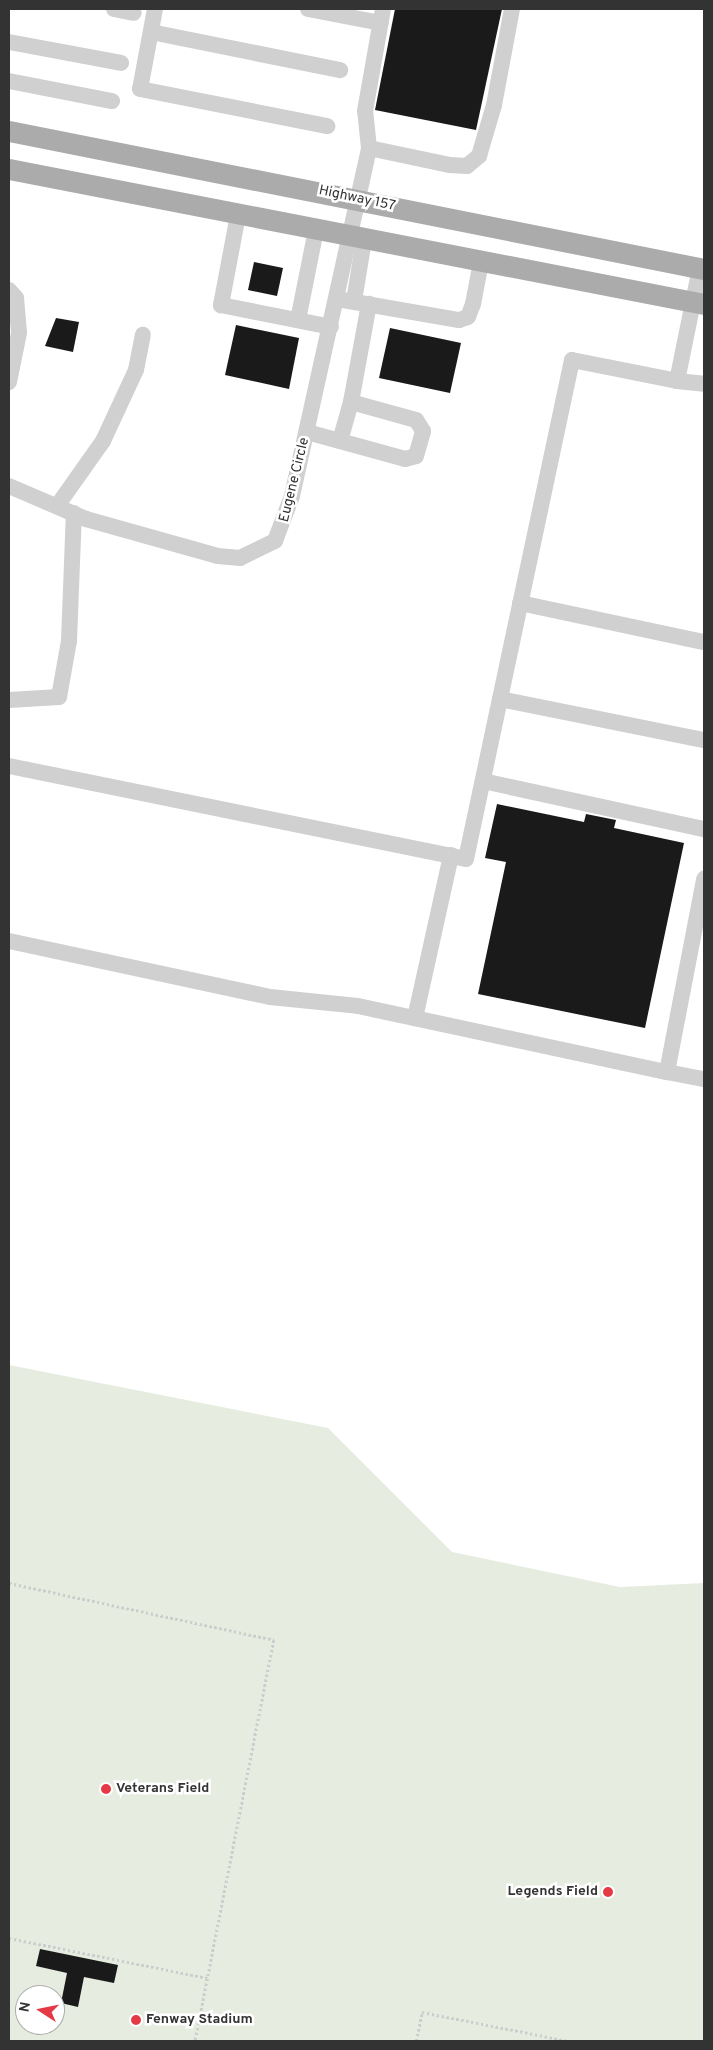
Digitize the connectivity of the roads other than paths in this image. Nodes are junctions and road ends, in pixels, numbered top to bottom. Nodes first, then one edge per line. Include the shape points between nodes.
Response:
1 (114, 9) edge
2 (155, 9) edge
3 (308, 9) edge
4 (512, 9) edge
5 (134, 12) dead end
6 (382, 16) edge
7 (151, 32) junction
8 (9, 42) edge
9 (120, 63) dead end
10 (340, 70) dead end
11 (9, 80) edge
12 (112, 101) dead end
13 (327, 126) dead end
14 (9, 130) edge
15 (369, 148) junction
16 (9, 168) edge
17 (356, 199) junction
18 (238, 215) junction
19 (316, 230) junction
20 (356, 238) junction
21 (481, 262) junction
22 (702, 268) edge
23 (9, 290) edge
24 (337, 299) junction
25 (362, 302) junction
26 (698, 303) edge
27 (298, 320) junction
28 (332, 327) junction
29 (143, 335) dead end
30 (677, 381) junction
31 (9, 382) edge
32 (704, 384) edge
33 (351, 402) junction
34 (307, 432) junction
35 (340, 442) junction
36 (9, 486) edge
37 (57, 506) junction
38 (74, 513) junction
39 (520, 603) junction
40 (704, 642) edge
41 (500, 699) junction
42 (9, 700) edge
43 (704, 740) edge
44 (9, 766) edge
45 (483, 781) junction
46 (704, 829) edge
47 (450, 856) junction
48 (704, 879) edge
49 (9, 941) edge
50 (415, 1018) junction
51 (667, 1072) junction
52 (704, 1079) edge

1 - 5 street
2 - 7 street
3 - 6 street
4 - 15 street via 494,105 479,156 466,166 450,165
6 - 15 street via 365,111
7 - 10 street
7 - 13 street via 140,89
8 - 9 street
11 - 12 street
14 - 17 main road, Highway 157
15 - 17 street, Eugene Circle
16 - 18 main road
17 - 20 street, Eugene Circle
17 - 22 main road, Highway 157
18 - 19 main road
18 - 27 street via 221,305
19 - 20 main road
19 - 27 street
20 - 21 main road
20 - 24 street, Eugene Circle
20 - 25 street
21 - 25 street via 468,317 459,320
21 - 26 main road
22 - 26 street
23 - 31 street via 16,298 19,333
24 - 25 street
24 - 28 street, Eugene Circle
25 - 33 street
26 - 30 street
27 - 28 street
28 - 34 street, Eugene Circle
29 - 37 street via 136,370 104,441
30 - 32 street
30 - 39 street via 572,360
33 - 35 street
33 - 35 street via 416,420 423,431 416,456 405,459
34 - 35 street
34 - 38 street, Eugene Circle via 285,524 276,541 240,558 169,545
36 - 37 street, Eugene Circle
37 - 38 street, Eugene Circle
38 - 42 street via 69,640 59,697
39 - 40 street
39 - 41 street
41 - 43 street
41 - 45 street
44 - 47 street
45 - 46 street
45 - 47 street via 466,859
47 - 50 street
48 - 51 street
49 - 50 street via 270,997 358,1006
50 - 51 street
51 - 52 street

